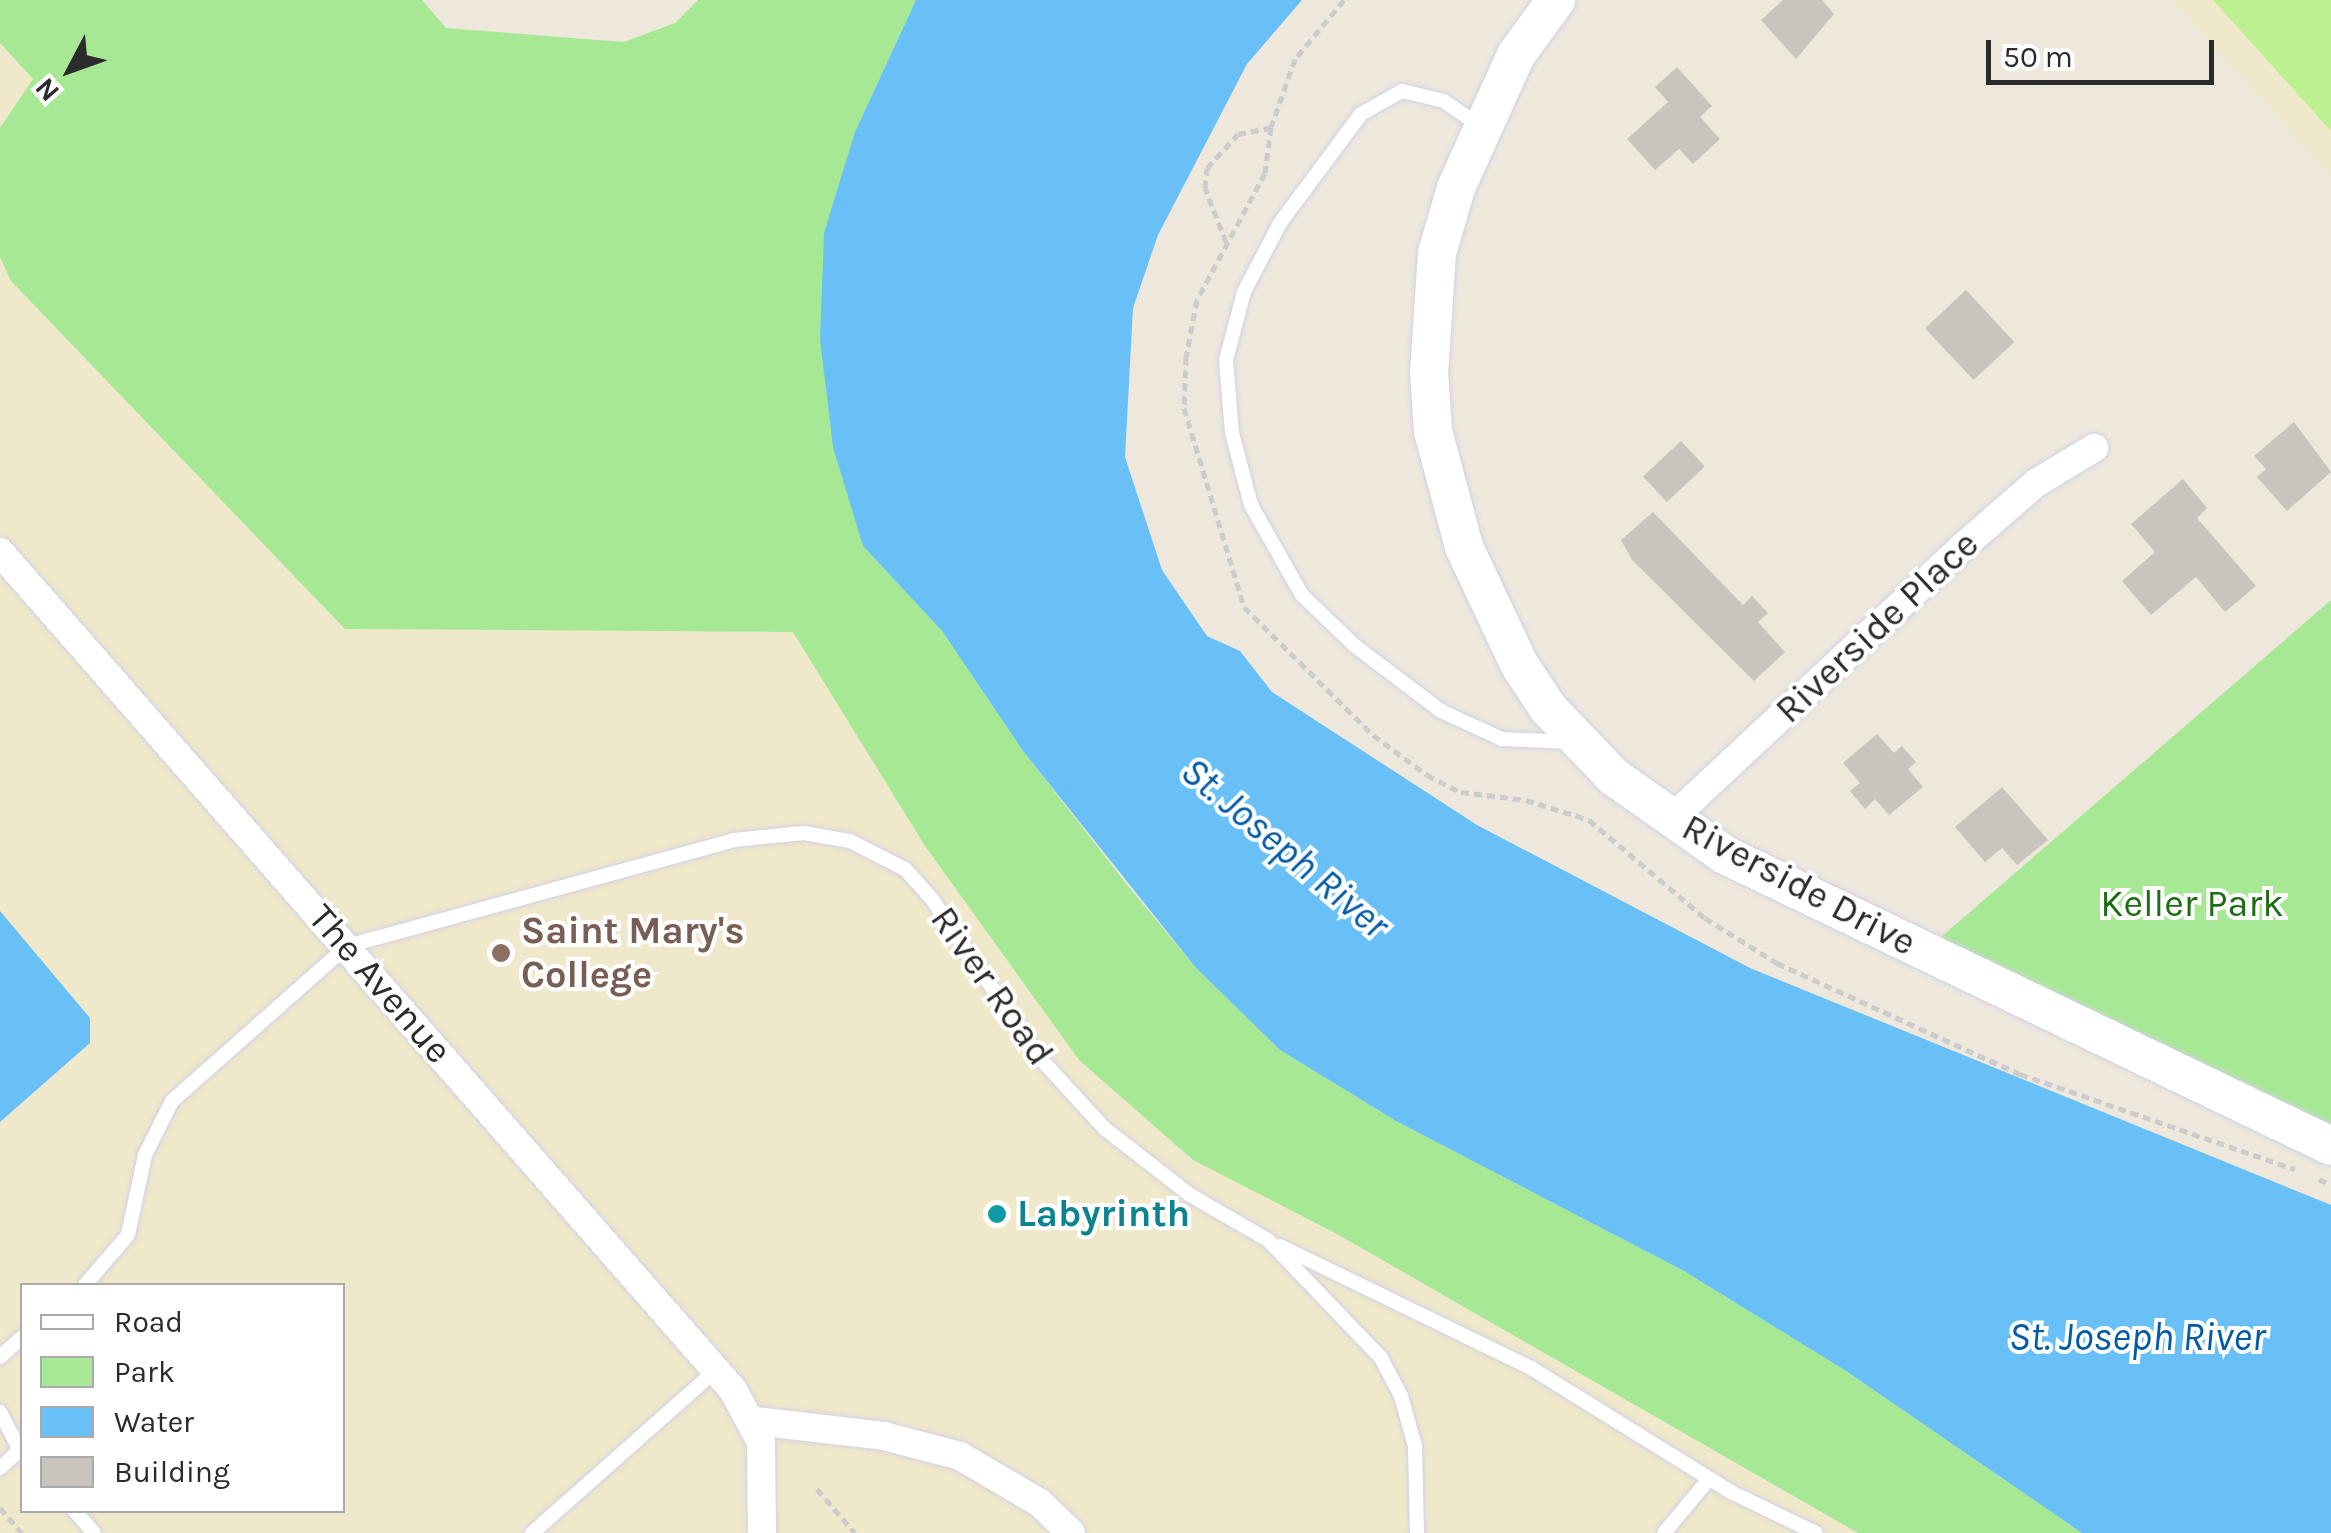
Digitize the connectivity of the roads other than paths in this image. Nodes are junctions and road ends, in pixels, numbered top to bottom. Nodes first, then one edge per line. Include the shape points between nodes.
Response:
1 (1556, 0) edge
2 (1480, 127) junction
3 (2094, 448) dead end
4 (0, 552) edge
5 (1577, 741) junction
6 (1671, 819) junction
7 (347, 946) junction
8 (2331, 1146) edge
9 (1268, 1240) junction
10 (87, 1283) edge
11 (20, 1339) edge
12 (0, 1357) edge
13 (716, 1370) junction
14 (0, 1412) edge
15 (755, 1420) junction
16 (20, 1450) edge
17 (20, 1453) edge
18 (0, 1468) edge
19 (1710, 1479) junction
20 (77, 1513) edge
21 (94, 1533) edge
22 (532, 1533) edge
23 (762, 1533) edge
24 (1071, 1533) edge
25 (1417, 1533) edge
26 (1664, 1533) edge
27 (1816, 1533) edge

1 - 2 street, Riverside Drive via 1516,55
2 - 5 street, Riverside Drive via 1437,253 1430,301 1432,431 1486,602 1519,664
2 - 5 lane via 1444,101 1402,91 1361,114 1280,223 1244,292 1226,360 1232,433 1250,505 1302,595 1355,646 1441,711 1502,739
3 - 6 street, Riverside Place via 2036,483 1967,543
4 - 7 street, The Avenue
5 - 6 street, Riverside Drive
6 - 8 street, Riverside Drive via 1800,895
7 - 9 lane, River Road via 734,840 804,834 850,841 905,869 932,899 1039,1057 1104,1128 1190,1195
7 - 10 lane via 172,1101 145,1155 128,1235
7 - 13 street, The Avenue
9 - 19 lane via 1531,1368
9 - 25 lane, River Road via 1380,1358 1401,1396 1415,1446
11 - 12 lane
13 - 15 street, The Avenue
13 - 22 lane
14 - 16 lane
15 - 23 street
15 - 24 street via 884,1436 960,1456 1040,1503
17 - 18 lane
19 - 26 lane
19 - 27 lane
20 - 21 lane

